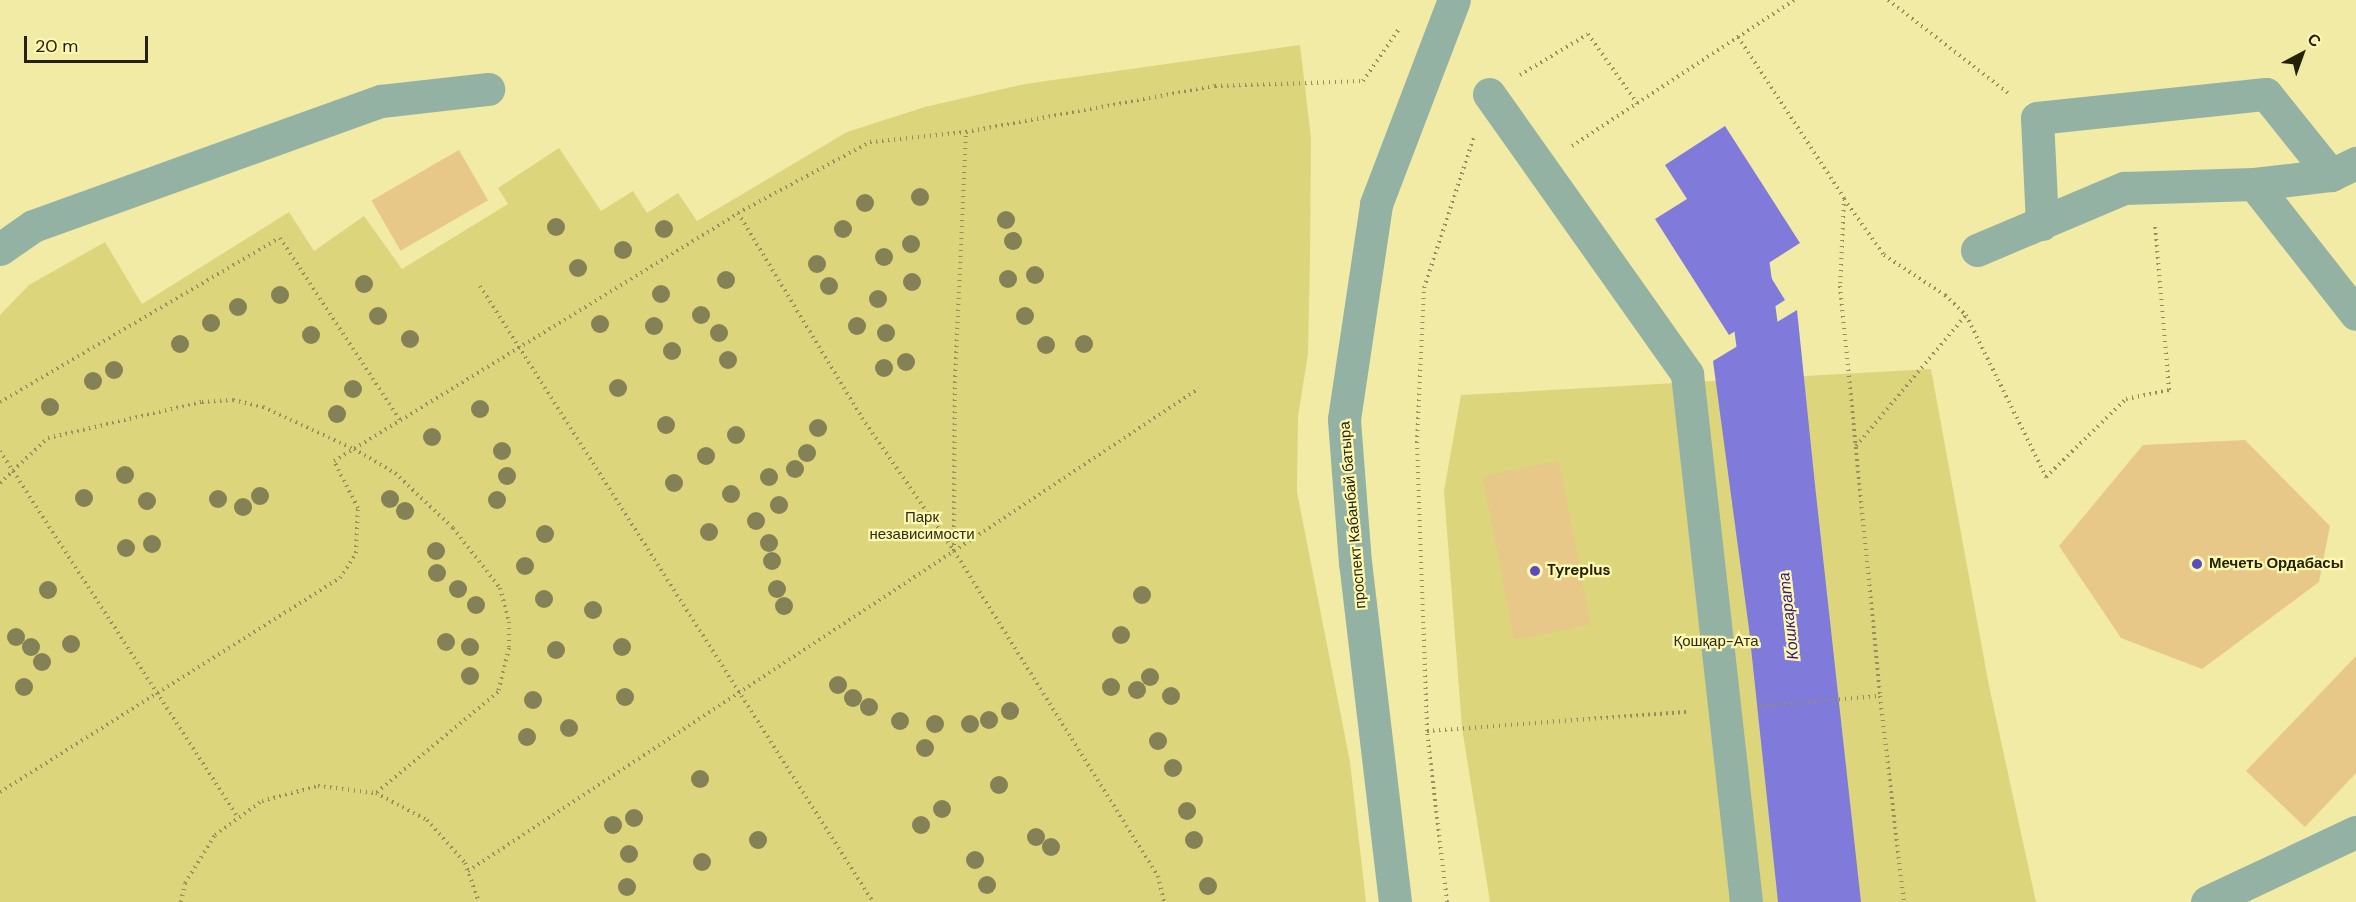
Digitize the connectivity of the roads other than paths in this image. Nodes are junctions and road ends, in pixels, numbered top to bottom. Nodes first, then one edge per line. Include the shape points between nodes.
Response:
1 (1454, 0) edge
2 (488, 89) dead end
3 (1489, 94) road end
4 (2344, 169) edge
5 (2254, 184) junction
6 (2042, 224) junction
7 (0, 249) edge
8 (1977, 250) dead end
9 (2356, 314) edge
10 (2356, 832) edge
11 (1395, 902) edge
12 (1746, 902) edge
13 (2207, 902) edge

1 - 11 street, проспект Кабанбай батыра via 1376,204 1344,419 1355,563
2 - 7 street via 381,101 33,226
3 - 12 street via 1688,374
4 - 5 street
4 - 6 street via 2266,94 2037,118
5 - 6 street via 2124,188
5 - 9 street
6 - 8 street
10 - 13 street

